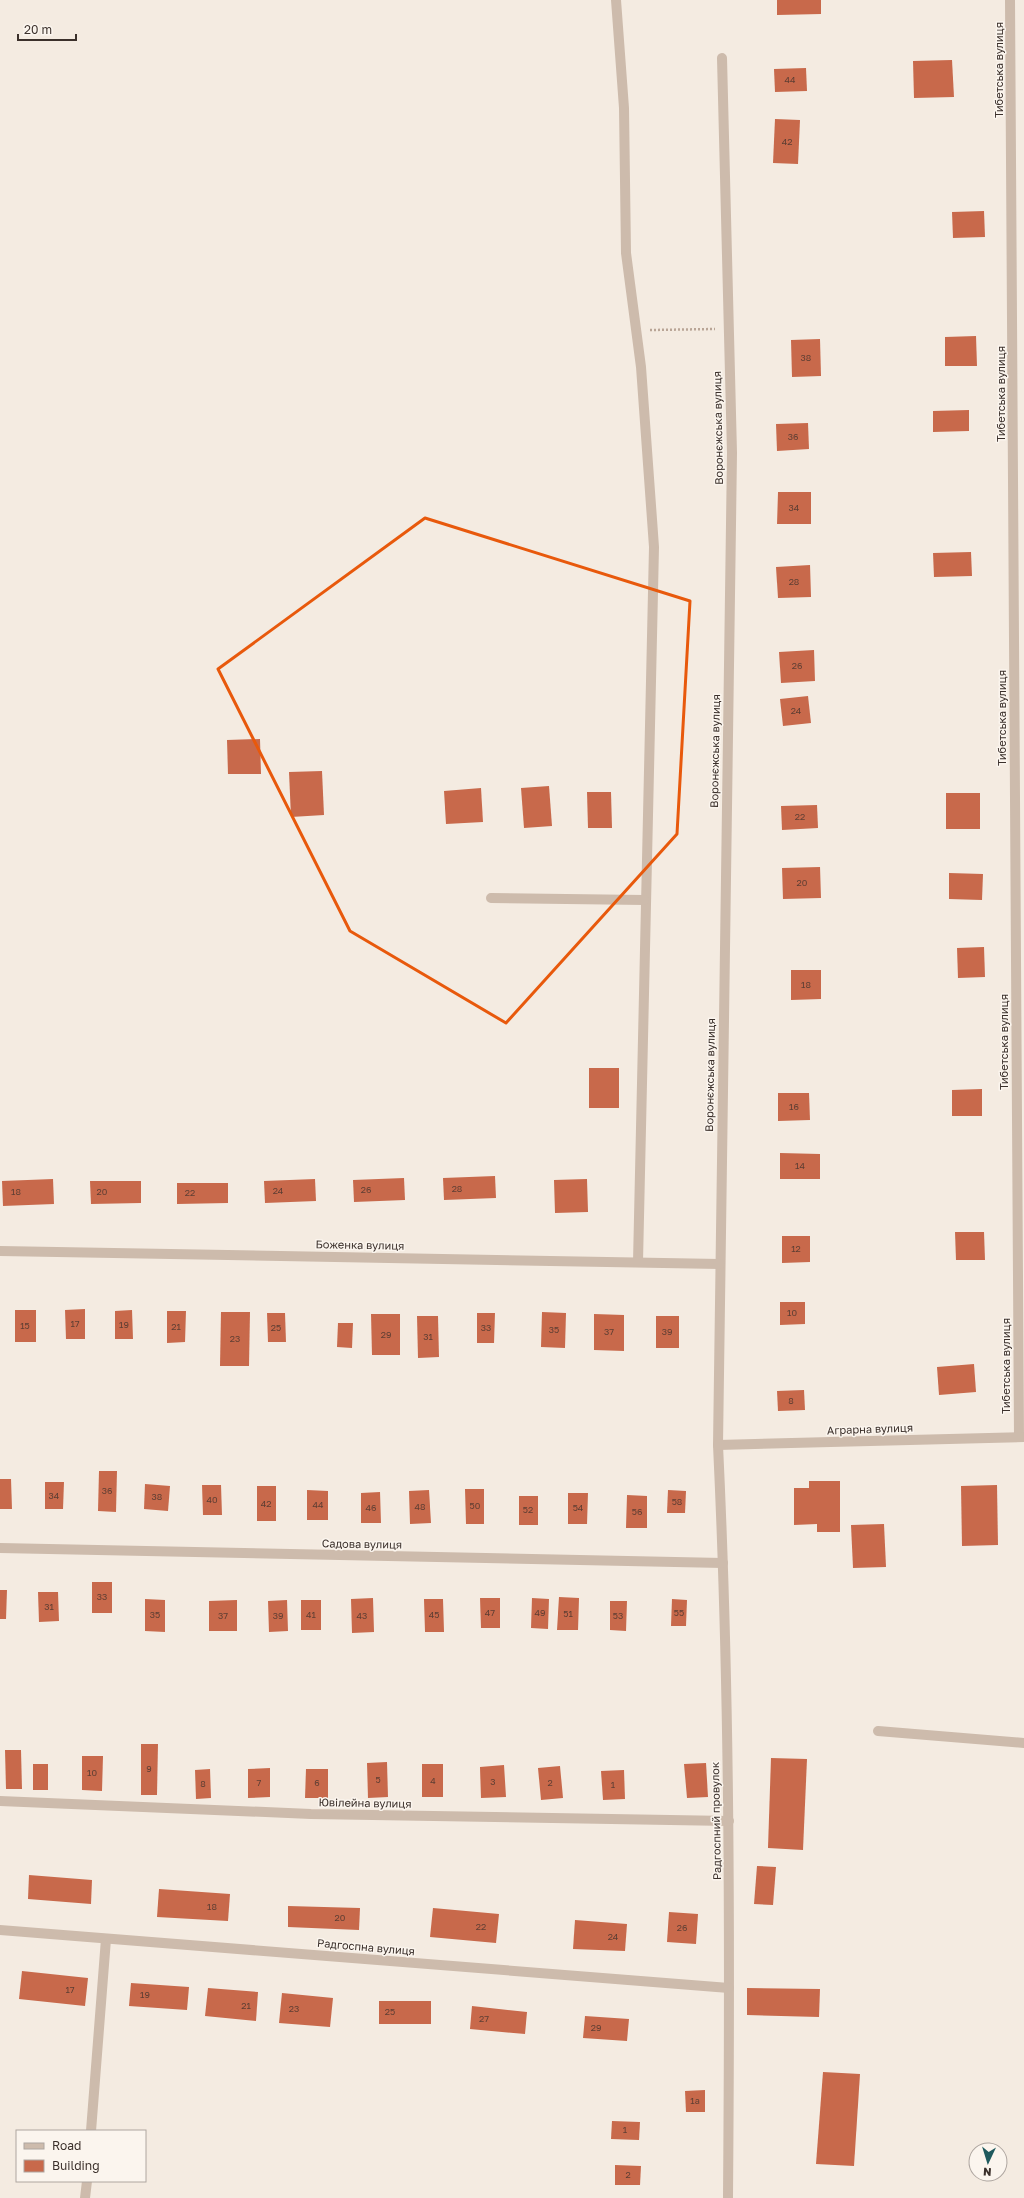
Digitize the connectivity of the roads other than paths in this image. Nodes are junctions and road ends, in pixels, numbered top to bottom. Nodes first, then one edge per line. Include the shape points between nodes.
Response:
1 (616, 0) edge
2 (1010, 0) edge
3 (722, 58) dead end
4 (491, 898) dead end
5 (644, 900) junction
6 (0, 1251) edge
7 (638, 1262) junction
8 (720, 1264) junction
9 (1021, 1437) edge
10 (718, 1445) junction
11 (0, 1548) edge
12 (723, 1563) junction
13 (878, 1731) dead end
14 (1024, 1743) edge
15 (0, 1801) edge
16 (729, 1820) junction
17 (0, 1930) edge
18 (106, 1939) junction
19 (729, 1988) junction
20 (91, 2130) edge
21 (87, 2182) edge
22 (85, 2198) edge
23 (728, 2198) edge

1 - 5 street via 624,108 626,253 636,330 654,547 651,731
2 - 9 street, Тибетська вулиця
3 - 8 street, Воронєжська вулиця via 732,454
4 - 5 street
5 - 7 street
6 - 7 street, Боженка вулиця
7 - 8 street, Боженка вулиця
8 - 10 street, Воронєжська вулиця
9 - 10 street, Аграрна вулиця
10 - 12 street, Радгоспний провулок
11 - 12 street, Садова вулиця
12 - 16 street, Радгоспний провулок
13 - 14 street
15 - 16 street, Ювілейна вулиця via 311,1814
16 - 19 street, Радгоспний провулок
17 - 18 street, Радгоспна вулиця
18 - 19 street, Радгоспна вулиця
18 - 20 street
19 - 23 street, Радгоспний провулок
21 - 22 street

